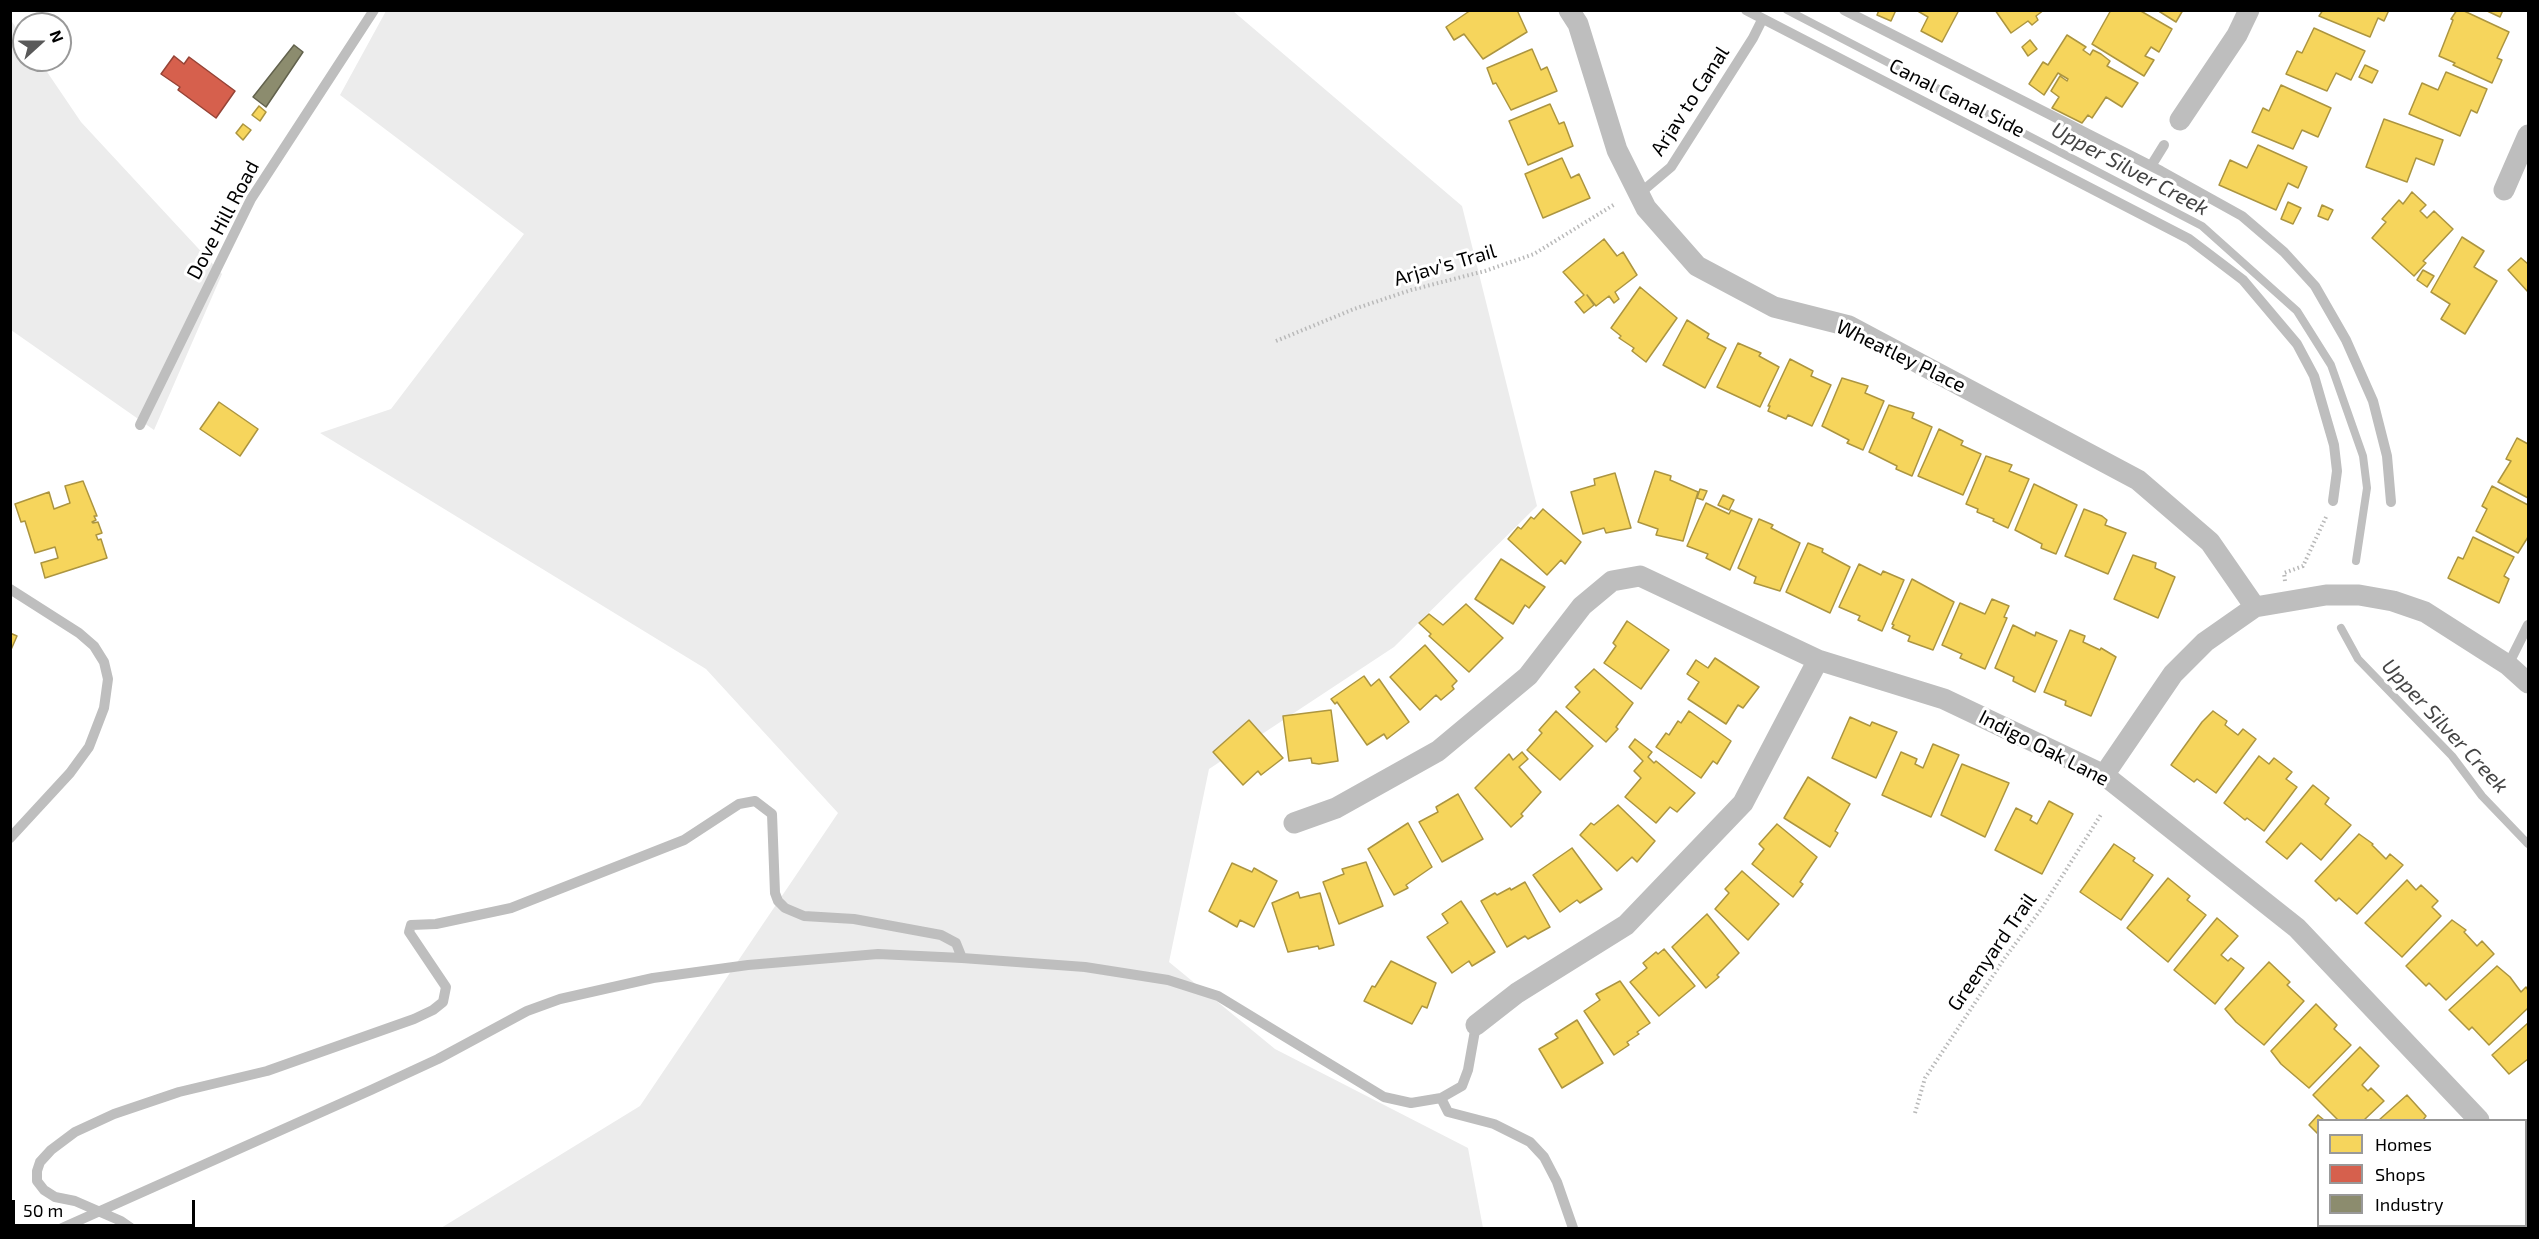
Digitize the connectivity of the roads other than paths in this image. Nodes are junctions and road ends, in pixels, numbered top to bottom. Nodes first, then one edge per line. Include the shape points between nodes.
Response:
1 (375, 10) edge
2 (1569, 10) edge
3 (1746, 10) edge
4 (1844, 10) edge
5 (2249, 10) edge
6 (1762, 20) junction
7 (2180, 120) dead end
8 (2529, 135) edge
9 (2164, 145) dead end
10 (2151, 166) junction
11 (2504, 189) dead end
12 (1639, 194) junction
13 (141, 425) dead end
14 (2333, 501) road end
15 (2391, 502) dead end
16 (10, 589) edge
17 (2255, 608) junction
18 (2529, 625) edge
19 (1818, 660) junction
20 (2508, 665) junction
21 (2529, 682) edge
22 (2104, 775) junction
23 (1294, 823) dead end
24 (10, 838) edge
25 (962, 958) junction
26 (1476, 1025) joint
27 (1441, 1098) junction
28 (2478, 1119) edge
29 (98, 1212) junction
30 (62, 1228) edge
31 (131, 1228) edge
32 (1572, 1228) edge

1 - 13 lane, Dove Hill Road via 250,199
2 - 12 street, Wheatley Place via 1578,24 1617,150
3 - 6 lane, Canal Canal Side
4 - 10 lane, Canal Canal Side
5 - 7 street via 2237,35
6 - 12 lane, Arjav to Canal via 1671,167
6 - 14 lane, Canal Canal Side via 2180,234 2243,280 2297,345 2314,376 2334,445 2337,471
8 - 11 street
9 - 10 lane
10 - 15 lane, Canal Canal Side via 2241,216 2284,252 2315,286 2346,340 2373,400 2387,456
12 - 17 street, Wheatley Place via 1646,208 1697,266 1774,307 1849,326 2138,480 2210,542
16 - 24 lane via 94,646 108,679 105,708 89,747
17 - 20 street via 2289,592 2360,595 2393,601 2425,612
17 - 22 street via 2205,642 2173,674
18 - 20 lane
19 - 22 street, Indigo Oak Lane via 1944,699
19 - 23 street, Indigo Oak Lane via 1640,576 1612,581 1582,606 1528,675 1438,751 1336,808
19 - 26 street via 1743,803 1626,925 1517,993
20 - 21 street
22 - 28 street, Indigo Oak Lane via 2297,928
25 - 27 lane via 1085,967 1168,980 1218,996 1384,1097 1411,1103
25 - 29 lane via 878,954 748,964 653,978 560,999 527,1011 371,1090
25 - 29 lane via 956,943 941,935 854,919 792,913 778,901 772,814 755,801 739,804 684,840 511,908 436,924 411,925 409,933 446,987 443,1002 414,1020 267,1071 178,1092 75,1132 40,1162 37,1181 56,1197
26 - 27 lane via 1462,1086
27 - 32 lane via 1448,1112 1494,1124 1530,1142 1544,1157 1557,1182
29 - 30 lane
29 - 31 lane

